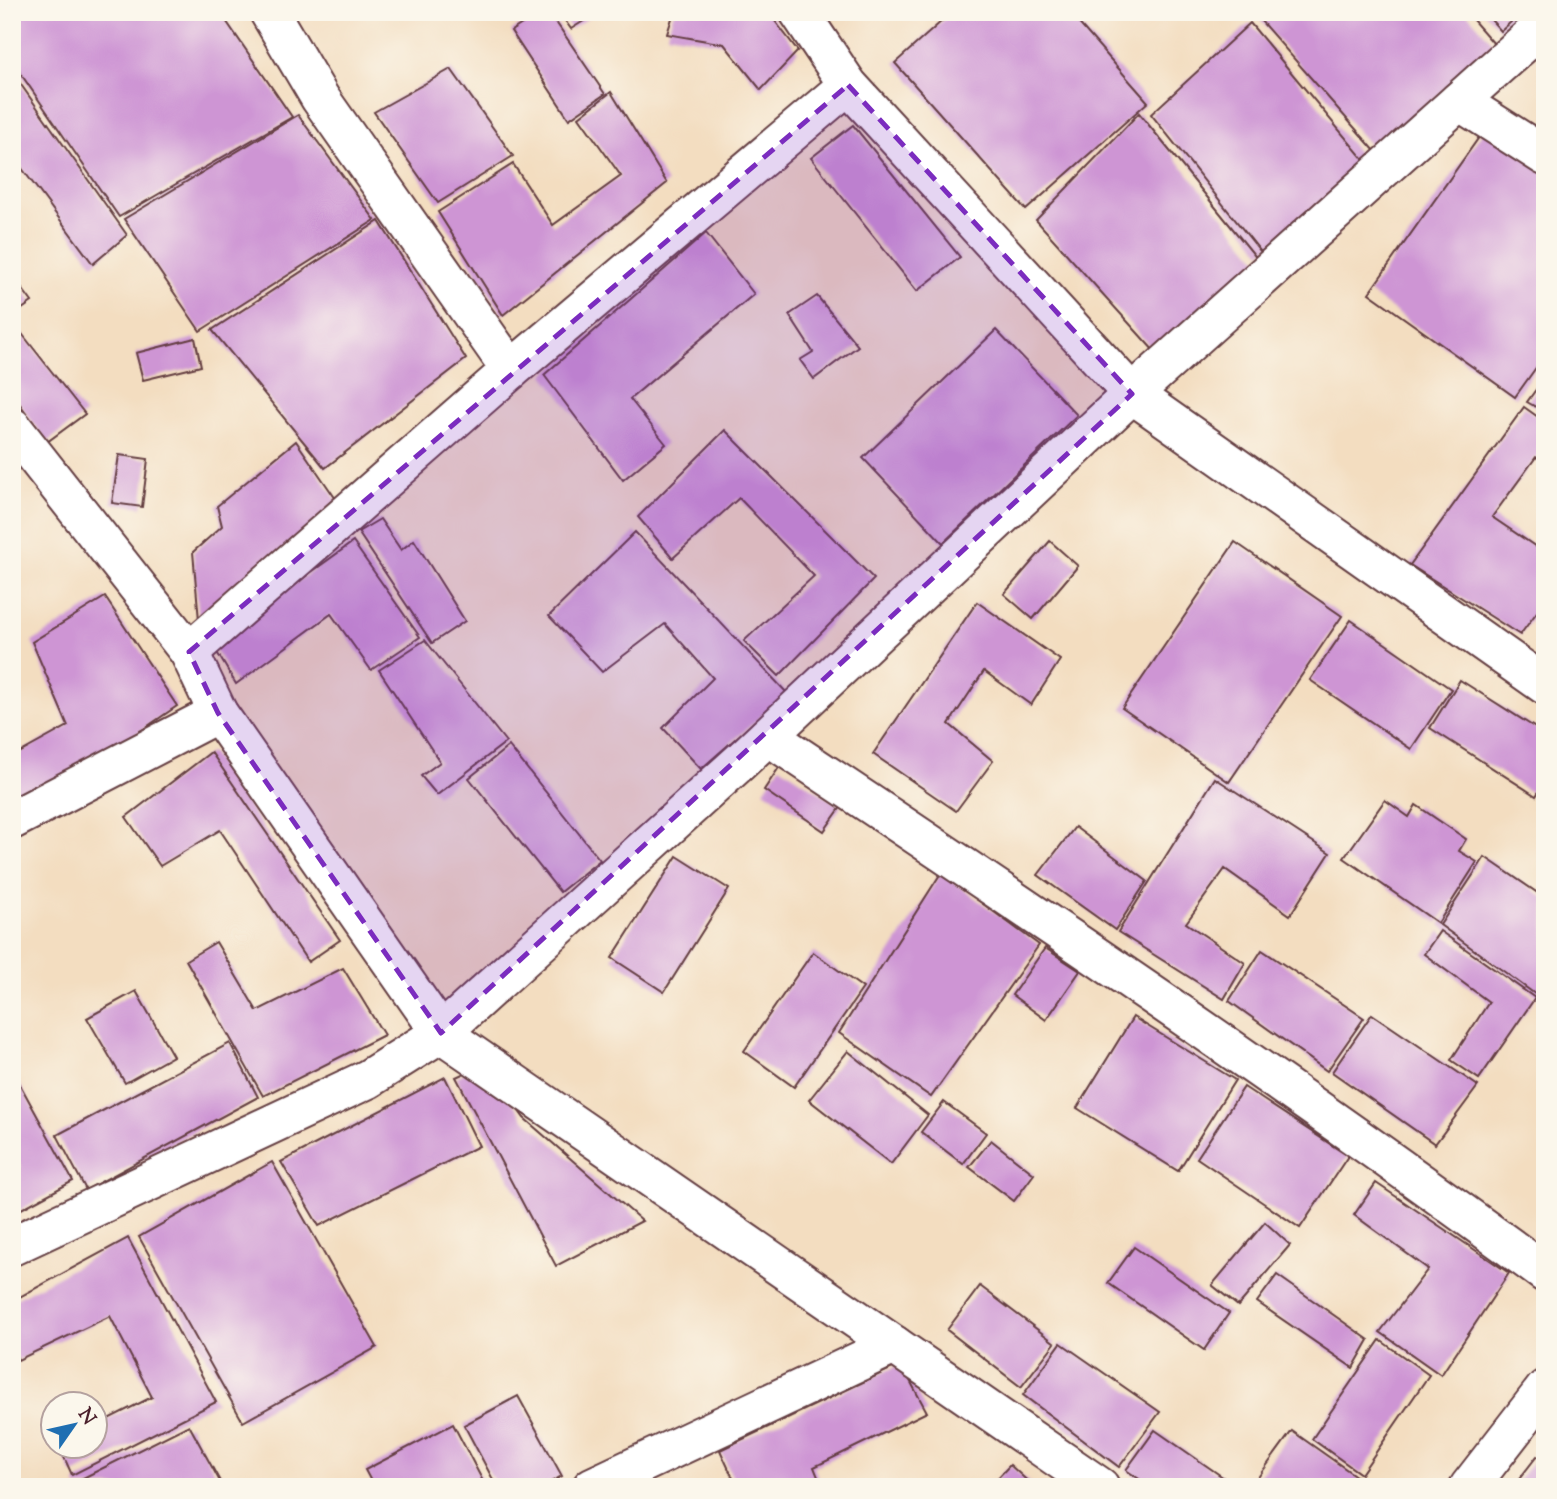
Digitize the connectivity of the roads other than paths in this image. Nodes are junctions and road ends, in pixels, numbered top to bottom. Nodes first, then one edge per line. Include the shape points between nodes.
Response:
1 (268, 12) edge
2 (799, 12) edge
3 (1545, 24) edge
4 (848, 85) junction
5 (1459, 101) junction
6 (1545, 156) edge
7 (511, 370) junction
8 (1132, 394) junction
9 (12, 427) edge
10 (188, 652) junction
11 (1545, 685) edge
12 (218, 713) junction
13 (768, 736) junction
14 (12, 820) edge
15 (441, 1033) junction
16 (12, 1246) edge
17 (1545, 1273) edge
18 (894, 1345) junction
19 (1545, 1389) edge
20 (592, 1487) edge
21 (1100, 1487) edge
22 (1469, 1487) edge

1 - 7 street via 320,98
2 - 4 street
3 - 5 street
4 - 7 street
4 - 8 street
5 - 6 street
5 - 8 street
7 - 10 street
8 - 11 street
8 - 13 street
9 - 10 street
10 - 12 street
12 - 14 street
12 - 15 street
13 - 15 street
13 - 17 street via 1150,990
15 - 16 street via 368,1079
15 - 18 street
18 - 20 street
18 - 21 street
19 - 22 street

